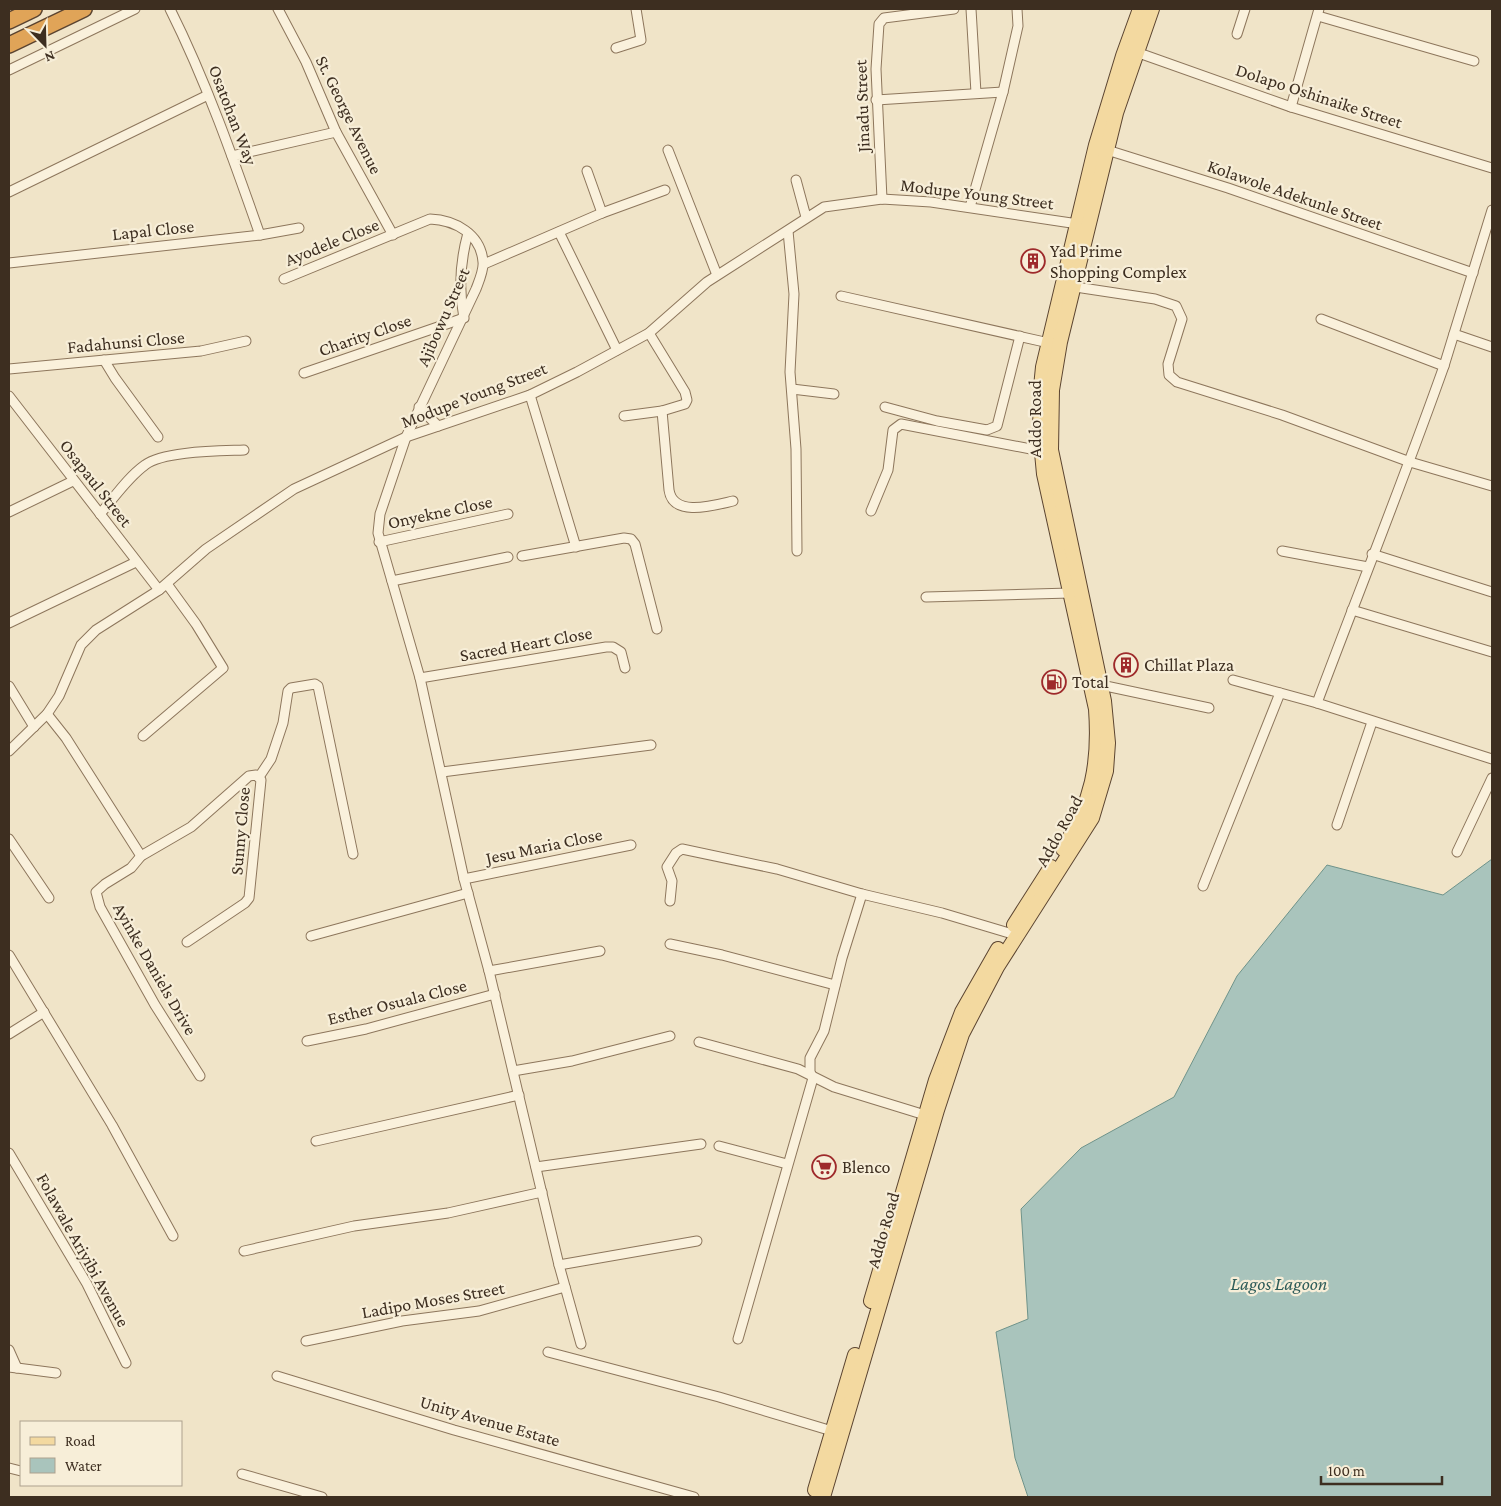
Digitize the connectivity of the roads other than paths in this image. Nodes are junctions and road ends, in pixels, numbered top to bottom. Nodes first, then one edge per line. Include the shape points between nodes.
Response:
1 (34, 9) edge
2 (84, 9) edge
3 (135, 9) edge
4 (170, 9) edge
5 (278, 9) edge
6 (636, 9) edge
7 (954, 9) edge
8 (971, 9) edge
9 (1017, 9) edge
10 (1140, 9) edge
11 (1152, 9) edge
12 (1245, 9) edge
13 (1318, 12) edge
14 (9, 21) edge
15 (1237, 34) dead end
16 (9, 45) edge
17 (616, 48) dead end
18 (1136, 52) junction
19 (1474, 61) dead end
20 (9, 70) edge
21 (1003, 92) junction
22 (976, 93) junction
23 (208, 96) junction
24 (876, 100) junction
25 (1291, 107) junction
26 (336, 132) junction
27 (668, 150) dead end
28 (1106, 150) junction
29 (232, 156) junction
30 (1492, 168) edge
31 (587, 171) dead end
32 (796, 180) dead end
33 (665, 190) dead end
34 (9, 192) edge
35 (882, 199) junction
36 (970, 207) junction
37 (1492, 210) edge
38 (602, 213) junction
39 (806, 217) junction
40 (1078, 224) junction
41 (299, 228) dead end
42 (788, 231) junction
43 (559, 232) junction
44 (468, 233) junction
45 (260, 235) junction
46 (393, 235) junction
47 (9, 263) edge
48 (484, 264) junction
49 (1473, 273) junction
50 (717, 275) junction
51 (284, 279) dead end
52 (1068, 286) junction
53 (841, 296) dead end
54 (464, 318) junction
55 (1321, 319) dead end
56 (649, 333) junction
57 (1454, 334) junction
58 (1020, 336) junction
59 (246, 341) dead end
60 (1049, 343) junction
61 (1492, 347) edge
62 (617, 350) junction
63 (104, 360) junction
64 (1444, 366) junction
65 (9, 369) edge
66 (304, 373) dead end
67 (792, 389) junction
68 (834, 394) dead end
69 (530, 395) junction
70 (9, 396) edge
71 (419, 407) junction
72 (885, 407) dead end
73 (662, 411) junction
74 (624, 416) dead end
75 (438, 426) junction
76 (158, 437) dead end
77 (406, 437) junction
78 (244, 450) dead end
79 (1042, 451) junction
80 (1410, 462) junction
81 (73, 481) junction
82 (1492, 486) edge
83 (733, 501) dead end
84 (871, 511) dead end
85 (9, 512) edge
86 (100, 514) junction
87 (508, 514) dead end
88 (379, 542) junction
89 (576, 547) junction
90 (796, 551) dead end
91 (1282, 551) dead end
92 (1372, 554) junction
93 (522, 556) dead end
94 (508, 557) dead end
95 (136, 562) junction
96 (1368, 568) junction
97 (392, 581) junction
98 (167, 584) junction
99 (158, 590) junction
100 (1492, 592) edge
101 (1070, 593) junction
102 (926, 597) dead end
103 (1352, 610) junction
104 (9, 623) edge
105 (656, 629) dead end
106 (1492, 652) edge
107 (625, 668) dead end
108 (420, 678) junction
109 (1232, 680) dead end
110 (1101, 685) junction
111 (9, 686) edge
112 (1280, 693) junction
113 (1317, 703) junction
114 (1209, 708) dead end
115 (47, 714) junction
116 (1372, 722) junction
117 (34, 727) junction
118 (143, 736) dead end
119 (651, 745) dead end
120 (9, 752) edge
121 (1492, 759) edge
122 (442, 772) junction
123 (259, 777) junction
124 (1492, 778) edge
125 (1337, 825) dead end
126 (9, 839) edge
127 (631, 845) dead end
128 (1457, 852) dead end
129 (353, 854) dead end
130 (141, 856) junction
131 (464, 879) junction
132 (1203, 886) dead end
133 (468, 893) junction
134 (862, 894) junction
135 (49, 898) dead end
136 (670, 901) dead end
137 (1009, 932) junction
138 (311, 936) dead end
139 (187, 942) dead end
140 (670, 944) dead end
141 (600, 951) dead end
142 (9, 954) edge
143 (489, 971) junction
144 (835, 985) junction
145 (495, 994) junction
146 (44, 1012) junction
147 (9, 1034) edge
148 (670, 1036) dead end
149 (307, 1041) dead end
150 (699, 1042) dead end
151 (513, 1071) junction
152 (200, 1076) dead end
153 (813, 1078) junction
154 (519, 1095) junction
155 (925, 1115) junction
156 (316, 1141) dead end
157 (701, 1144) dead end
158 (719, 1146) dead end
159 (9, 1153) edge
160 (787, 1164) junction
161 (536, 1167) junction
162 (542, 1192) junction
163 (173, 1236) dead end
164 (697, 1241) dead end
165 (244, 1251) dead end
166 (559, 1265) junction
167 (565, 1287) junction
168 (738, 1340) dead end
169 (306, 1341) dead end
170 (581, 1344) dead end
171 (9, 1350) edge
172 (548, 1352) dead end
173 (126, 1363) dead end
174 (13, 1368) edge
175 (56, 1373) dead end
176 (278, 1376) dead end
177 (832, 1431) junction
178 (242, 1474) dead end
179 (322, 1497) edge
180 (694, 1497) edge
181 (813, 1497) edge
182 (823, 1497) edge

1 - 14 highway
2 - 16 highway
3 - 20 street
4 - 23 street, Osatohan Way
5 - 26 street, St. George Avenue via 306,62
6 - 17 street via 641,40
7 - 24 street, Jinadu Street via 881,21 877,36
8 - 22 street
9 - 21 street via 1018,26
10 - 40 main road, Addo Road via 1107,109
11 - 18 main road, Addo Road
12 - 15 street
13 - 19 street
13 - 25 street
18 - 25 street, Dolapo Oshinaike Street
18 - 28 main road, Addo Road
21 - 22 street
21 - 36 street
22 - 24 street
23 - 29 street, Osatohan Way
23 - 34 street
24 - 35 street, Jinadu Street
25 - 30 street, Dolapo Oshinaike Street
26 - 29 street
26 - 46 street, St. George Avenue
27 - 50 street
28 - 49 street, Kolawole Adekunle Street via 1228,188
28 - 52 main road, Addo Road
29 - 45 street, Osatohan Way
31 - 38 street
32 - 39 street
33 - 38 street
35 - 36 street, Modupe Young Street
35 - 39 street, Modupe Young Street via 824,207
36 - 40 street, Modupe Young Street
37 - 49 street
38 - 43 street
39 - 42 street, Modupe Young Street
40 - 52 main road, Addo Road
41 - 45 street, Lapal Close
42 - 50 street, Modupe Young Street
42 - 67 street via 794,294 790,341
43 - 48 street
43 - 62 street
44 - 46 street, Ajibowu Street via 456,224 430,219
44 - 48 street, Ajibowu Street via 480,248
44 - 54 street via 461,258
45 - 47 street, Lapal Close
46 - 51 street, Ayodele Close
48 - 54 street, Ajibowu Street
49 - 57 street
50 - 56 street, Modupe Young Street
52 - 60 main road, Addo Road
52 - 80 street via 1155,299 1176,306 1182,319 1168,364 1169,375 1177,382 1282,415
52 - 110 main road, Addo Road via 1050,412 1051,450
53 - 58 street
54 - 66 street, Charity Close
54 - 71 street, Ajibowu Street
55 - 64 street
56 - 62 street, Modupe Young Street
56 - 73 street via 687,398 685,404
57 - 61 street
57 - 64 street
58 - 60 street
58 - 72 street via 994,428 987,430 937,421
59 - 63 street, Fadahunsi Close via 201,351
60 - 79 main road, Addo Road via 1042,387
62 - 69 street, Modupe Young Street
63 - 65 street, Fadahunsi Close
63 - 76 street
64 - 80 street
67 - 68 street
67 - 90 street via 796,449
69 - 75 street, Modupe Young Street
69 - 89 street
70 - 81 street, Osapaul Street
71 - 75 street
71 - 77 street, Ajibowu Street
73 - 74 street
73 - 83 street via 672,499 694,508
75 - 77 street, Modupe Young Street
77 - 88 street, Ajibowu Street via 380,514
77 - 98 street, Modupe Young Street via 305,482 206,549
78 - 86 street via 167,456 151,461 130,479
79 - 84 street via 901,424 893,430 888,470
79 - 101 main road, Addo Road
80 - 82 street
80 - 92 street
81 - 85 street
81 - 86 street, Osapaul Street
86 - 95 street, Osapaul Street
87 - 88 street, Onyekne Close
88 - 97 street
89 - 93 street
89 - 105 street via 631,539 635,544
91 - 96 street
92 - 96 street
92 - 100 street
94 - 97 street
95 - 99 street, Osapaul Street
95 - 104 street
96 - 103 street
97 - 108 street
98 - 99 street, Modupe Young Street
98 - 118 street via 223,668
99 - 115 street, Modupe Young Street via 89,636 60,696
101 - 102 street
101 - 137 main road, Addo Road via 1096,710 1098,747 1094,778 1087,802 1069,839
103 - 106 street
103 - 113 street
107 - 108 street, Sacred Heart Close via 621,652 606,646
108 - 122 street
109 - 112 street
110 - 114 street
110 - 182 main road, Addo Road via 1107,718 1107,758 1096,807 1078,842 987,985 962,1034
111 - 117 street
112 - 113 street
112 - 132 street
113 - 116 street
115 - 117 street, Modupe Young Street
115 - 130 street via 66,738
116 - 121 street
116 - 125 street
117 - 120 street, Modupe Young Street
119 - 122 street
122 - 131 street
123 - 129 street via 271,759 283,723 288,691 315,684
123 - 130 street, Sunny Close via 249,776 190,827
123 - 139 street, Sunny Close via 248,898
124 - 128 street
126 - 135 street
127 - 131 street, Jesu Maria Close
130 - 152 street, Ayinke Daniels Drive via 127,871 100,888 96,896 155,1005
131 - 133 street
133 - 138 street
133 - 143 street
134 - 136 street via 777,868 679,850 667,867 672,882
134 - 137 street
134 - 144 street
137 - 155 main road, Addo Road via 986,966 962,1012
140 - 144 street
141 - 143 street
142 - 146 street
143 - 145 street
144 - 153 street via 821,1040 810,1058
145 - 149 street, Esther Osuala Close via 376,1027
145 - 151 street
146 - 147 street
146 - 163 street
148 - 151 street via 572,1061
150 - 153 street via 798,1069
151 - 154 street
153 - 155 street
153 - 160 street
154 - 156 street
154 - 161 street
155 - 177 main road, Addo Road
157 - 161 street
158 - 160 street
159 - 173 street, Folawale Ariyibi Avenue via 87,1284
160 - 168 street
161 - 162 street
162 - 165 street via 448,1213 354,1226
162 - 166 street
164 - 166 street
166 - 167 street
167 - 169 street, Ladipo Moses Street via 479,1311 402,1321
167 - 170 street
171 - 174 street
172 - 177 street
174 - 175 street
176 - 180 street, Unity Avenue Estate via 454,1430
177 - 181 main road, Addo Road
178 - 179 street

